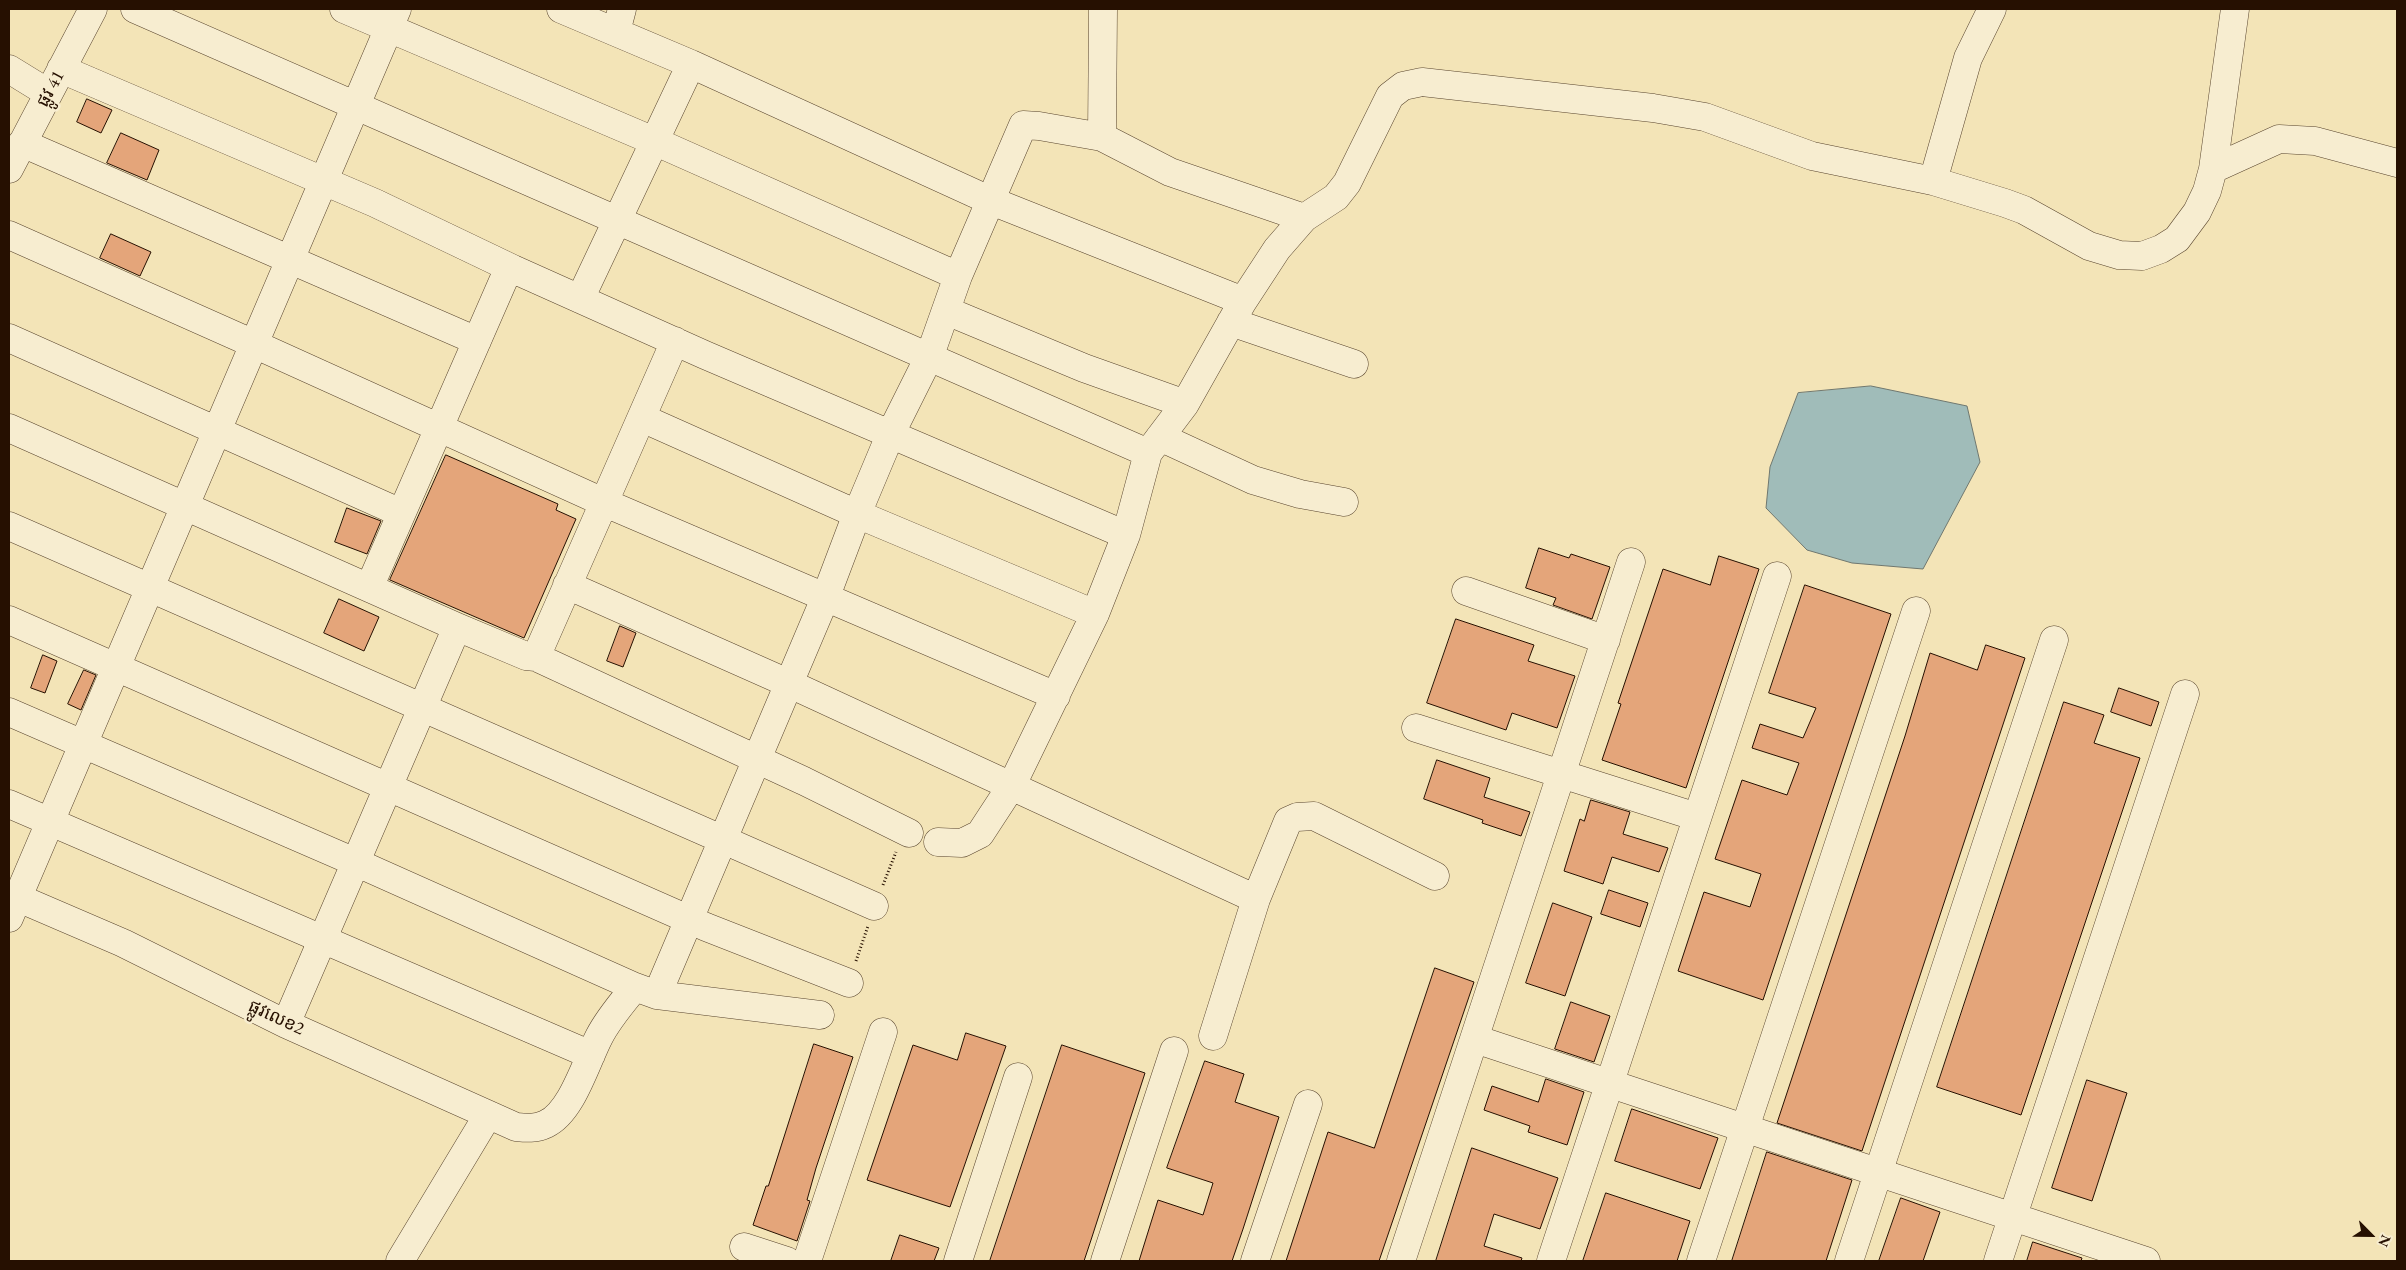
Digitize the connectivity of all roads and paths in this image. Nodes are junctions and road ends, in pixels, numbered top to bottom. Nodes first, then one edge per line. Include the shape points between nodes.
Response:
1 (92, 9) edge
2 (135, 9) edge
3 (344, 9) edge
4 (561, 9) edge
5 (1103, 9) edge
6 (1992, 9) edge
7 (2235, 9) edge
8 (393, 18) edge
9 (619, 20) edge
10 (691, 64) junction
11 (9, 69) edge
12 (61, 70) junction
13 (48, 93) junction
14 (356, 106) junction
15 (1102, 137) junction
16 (654, 141) junction
17 (22, 143) junction
18 (2397, 163) edge
19 (9, 169) edge
20 (2213, 169) junction
21 (323, 181) junction
22 (1933, 181) junction
23 (989, 200) junction
24 (1304, 218) junction
25 (617, 221) junction
26 (9, 235) edge
27 (290, 260) junction
28 (512, 270) junction
29 (958, 276) junction
30 (580, 300) junction
31 (947, 311) junction
32 (1237, 312) junction
33 (9, 338) edge
34 (477, 341) junction
35 (675, 341) junction
36 (254, 344) junction
37 (930, 356) junction
38 (1354, 364) dead end
39 (1185, 404) junction
40 (642, 418) junction
41 (9, 428) edge
42 (439, 428) junction
43 (217, 431) junction
44 (892, 434) junction
45 (1154, 445) junction
46 (603, 502) junction
47 (1344, 502) dead end
48 (185, 506) junction
49 (401, 514) junction
50 (857, 514) junction
51 (9, 526) edge
52 (1126, 534) junction
53 (1632, 562) dead end
54 (1777, 576) dead end
55 (567, 585) junction
56 (369, 588) junction
57 (150, 589) junction
58 (1466, 591) dead end
59 (826, 596) junction
60 (1916, 611) dead end
61 (1094, 614) junction
62 (9, 620) edge
63 (456, 627) junction
64 (1606, 640) junction
65 (2054, 640) dead end
66 (536, 658) junction
67 (117, 667) junction
68 (790, 684) junction
69 (2185, 694) dead end
70 (1056, 696) junction
71 (422, 708) junction
72 (9, 712) edge
73 (1416, 728) dead end
74 (84, 744) junction
75 (756, 760) junction
76 (1561, 774) junction
77 (1012, 785) junction
78 (388, 787) junction
79 (9, 804) edge
80 (1697, 817) junction
81 (51, 822) junction
82 (909, 834) dead end
83 (723, 840) junction
84 (938, 842) dead end
85 (356, 862) junction
86 (1435, 876) dead end
87 (1256, 899) junction
88 (12, 904) edge
89 (874, 906) dead end
90 (688, 919) junction
91 (323, 938) junction
92 (849, 983) dead end
93 (646, 991) junction
94 (820, 1015) dead end
95 (286, 1024) junction
96 (883, 1032) dead end
97 (1213, 1036) dead end
98 (1474, 1039) junction
99 (1174, 1051) dead end
100 (591, 1055) junction
101 (1018, 1078) dead end
102 (1609, 1084) junction
103 (1308, 1104) dead end
104 (488, 1115) junction
105 (1745, 1129) junction
106 (1878, 1173) junction
107 (2012, 1217) junction
108 (744, 1247) dead end
109 (400, 1261) edge
110 (787, 1261) edge
111 (807, 1261) edge
112 (958, 1261) edge
113 (1105, 1261) edge
114 (1255, 1261) edge
115 (1401, 1261) edge
116 (1551, 1261) edge
117 (1701, 1261) edge
118 (1849, 1261) edge
119 (1998, 1261) edge
120 (2146, 1261) edge

1 - 12 street, ផ្លូវ 41
2 - 14 street
3 - 8 street
4 - 9 street
5 - 15 street
6 - 22 street via 1968,58
7 - 20 street
8 - 14 street
8 - 16 street
9 - 10 street
10 - 16 street
10 - 23 street
11 - 13 street
12 - 13 street, ផ្លូវ 41
12 - 21 street
13 - 17 street, ផ្លូវ 41
14 - 21 street
14 - 25 street
15 - 23 street via 1023,125
15 - 24 street via 1170,172
16 - 25 street
16 - 29 street
17 - 19 street, ផ្លូវ 41
17 - 27 street
18 - 20 street via 2314,142 2279,139
20 - 22 street via 2207,191 2188,227 2177,239 2142,256 2119,255 2089,246 2024,210
21 - 27 street
21 - 28 street
22 - 24 street via 1812,156 1705,117 1653,108 1422,82 1403,86 1390,96 1347,183 1336,197
23 - 29 street
23 - 32 street
24 - 32 street via 1277,249
25 - 30 street
25 - 37 street
26 - 36 street
27 - 34 street
27 - 36 street
28 - 30 street
28 - 34 street via 507,272
29 - 31 street
30 - 35 street
31 - 37 street
31 - 39 street via 1084,368
32 - 38 street
32 - 39 street
33 - 43 street
34 - 42 street
35 - 40 street
35 - 44 street
36 - 42 street
36 - 43 street
37 - 44 street
37 - 45 street
39 - 45 street
40 - 46 street
40 - 50 street
41 - 48 street
42 - 46 street
42 - 49 street
43 - 48 street
43 - 49 street
44 - 50 street
44 - 52 street
45 - 47 street via 1253,480 1300,494
45 - 52 street
46 - 55 street
46 - 59 street
48 - 56 street
48 - 57 street
49 - 56 street
50 - 59 street
50 - 61 street
51 - 57 street
52 - 61 street
53 - 64 street
54 - 80 street
55 - 66 street
55 - 68 street
56 - 63 street
57 - 67 street
57 - 71 street
58 - 64 street
59 - 68 street
59 - 70 street
60 - 105 street
61 - 70 street
62 - 67 street
63 - 66 street
63 - 71 street
64 - 76 street
65 - 106 street
66 - 75 street
67 - 74 street
67 - 78 street
68 - 75 street
68 - 77 street
69 - 107 street
70 - 77 street
71 - 78 street
71 - 83 street
72 - 74 street
73 - 76 street
74 - 81 street
74 - 85 street
75 - 82 street
75 - 83 street
76 - 80 street
76 - 98 street
77 - 84 street via 980,834 962,843
77 - 87 street
78 - 85 street
78 - 90 street
79 - 81 street
80 - 102 street
81 - 88 street
81 - 91 street
83 - 89 street
83 - 90 street
85 - 91 street
85 - 93 street
86 - 87 street via 1314,816 1297,817 1288,821
87 - 97 street
88 - 95 street, ផ្លូវលេខ2 via 123,944
90 - 92 street
90 - 93 street
91 - 95 street
91 - 100 street
93 - 94 street
93 - 100 street via 599,1036
95 - 104 street, ផ្លូវលេខ2
96 - 111 street
98 - 102 street
98 - 115 street
99 - 113 street
100 - 104 street, ផ្លូវលេខ2 via 568,1102 559,1115 546,1124 532,1128 516,1127
101 - 112 street
102 - 105 street
102 - 116 street
103 - 114 street
104 - 109 street
105 - 106 street
105 - 117 street
106 - 107 street
106 - 118 street
107 - 119 street
107 - 120 street
108 - 110 street

